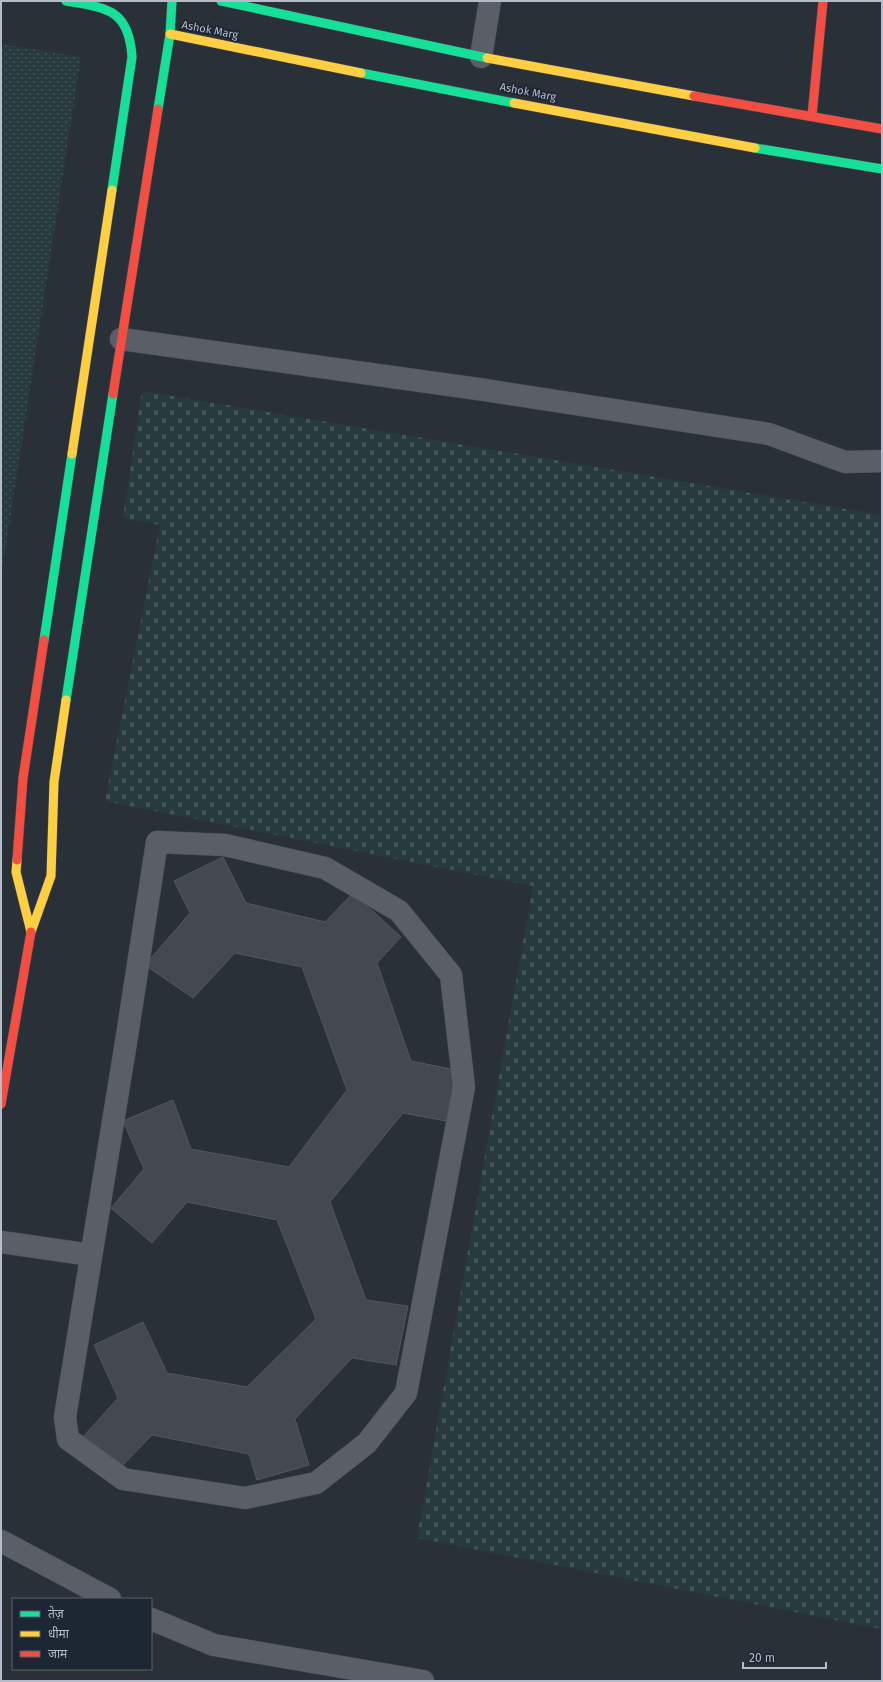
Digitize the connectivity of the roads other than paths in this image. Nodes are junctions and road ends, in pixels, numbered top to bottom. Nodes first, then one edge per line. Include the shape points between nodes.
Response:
1 (66, 1) edge
2 (172, 1) edge
3 (221, 1) edge
4 (490, 1) edge
5 (823, 1) edge
6 (170, 34) junction
7 (481, 57) junction
8 (812, 116) junction
9 (882, 129) edge
10 (882, 169) edge
11 (121, 339) junction
12 (882, 461) edge
13 (31, 932) junction
14 (1, 1104) edge
15 (1, 1242) edge
16 (91, 1255) junction
17 (1, 1541) edge
18 (108, 1598) edge
19 (152, 1619) edge
20 (338, 1674) edge
21 (423, 1681) edge

1 - 13 main road via 100,7 121,19 132,43 132,57 23,778 16,872
2 - 6 main road
3 - 7 main road
4 - 7 street
5 - 8 main road
6 - 10 main road, Ashok Marg via 413,83
6 - 11 main road
7 - 8 main road
8 - 9 main road
11 - 12 street via 761,432 845,462
11 - 13 main road via 54,782 51,876
13 - 14 main road
15 - 16 street
16 - 16 street via 65,1417 68,1440 123,1479 245,1498 316,1483 367,1443 406,1393 464,1087 451,975 399,911 325,868 225,845 156,842
17 - 18 street
19 - 20 street via 214,1645
20 - 21 street

